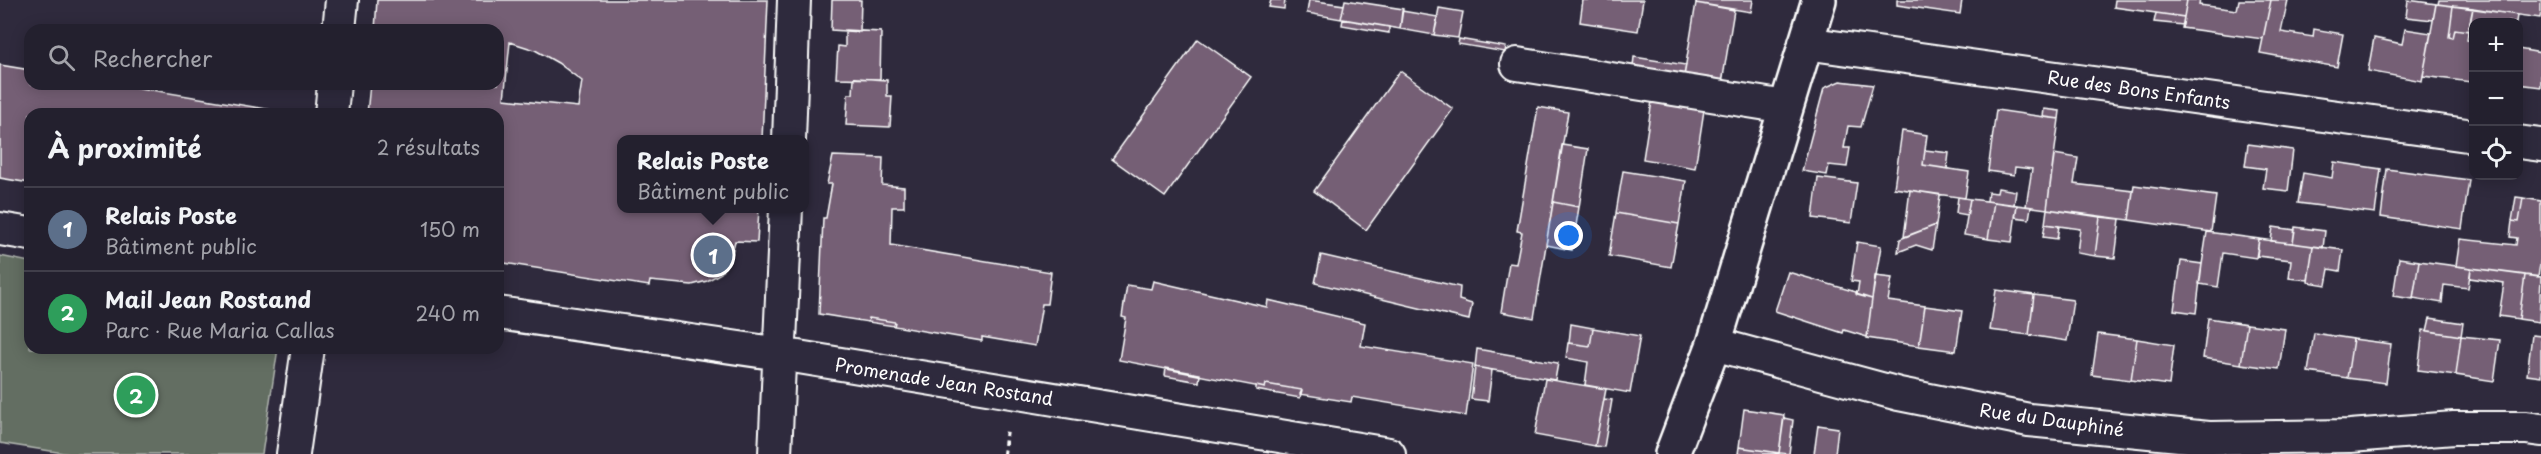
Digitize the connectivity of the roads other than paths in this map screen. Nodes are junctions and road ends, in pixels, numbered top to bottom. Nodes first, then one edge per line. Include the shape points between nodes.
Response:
1 (342, 0) edge
2 (794, 0) edge
3 (1819, 0) edge
4 (340, 24) edge
5 (1805, 43) junction
6 (1517, 64) dead end
7 (334, 90) edge
8 (1785, 107) junction
9 (332, 108) edge
10 (789, 135) edge
11 (2469, 135) edge
12 (2523, 143) edge
13 (2541, 145) edge
14 (786, 213) edge
15 (0, 229) edge
16 (24, 233) edge
17 (504, 314) edge
18 (1714, 344) junction
19 (307, 354) edge
20 (780, 354) junction
21 (2541, 430) edge
22 (293, 454) edge
23 (775, 454) edge
24 (1389, 454) edge
25 (1672, 454) edge

1 - 4 street
2 - 10 street
3 - 5 street
5 - 8 street
5 - 11 street, Rue des Bons Enfants
6 - 8 street
7 - 9 street
8 - 18 street
12 - 13 street
14 - 20 street
15 - 16 street
17 - 20 street, Promenade Jean Rostand
18 - 21 street, Rue du Dauphiné via 1899,394 2041,421 2209,438 2454,428
18 - 25 street
19 - 22 street
20 - 23 street
20 - 24 street, Promenade Jean Rostand

